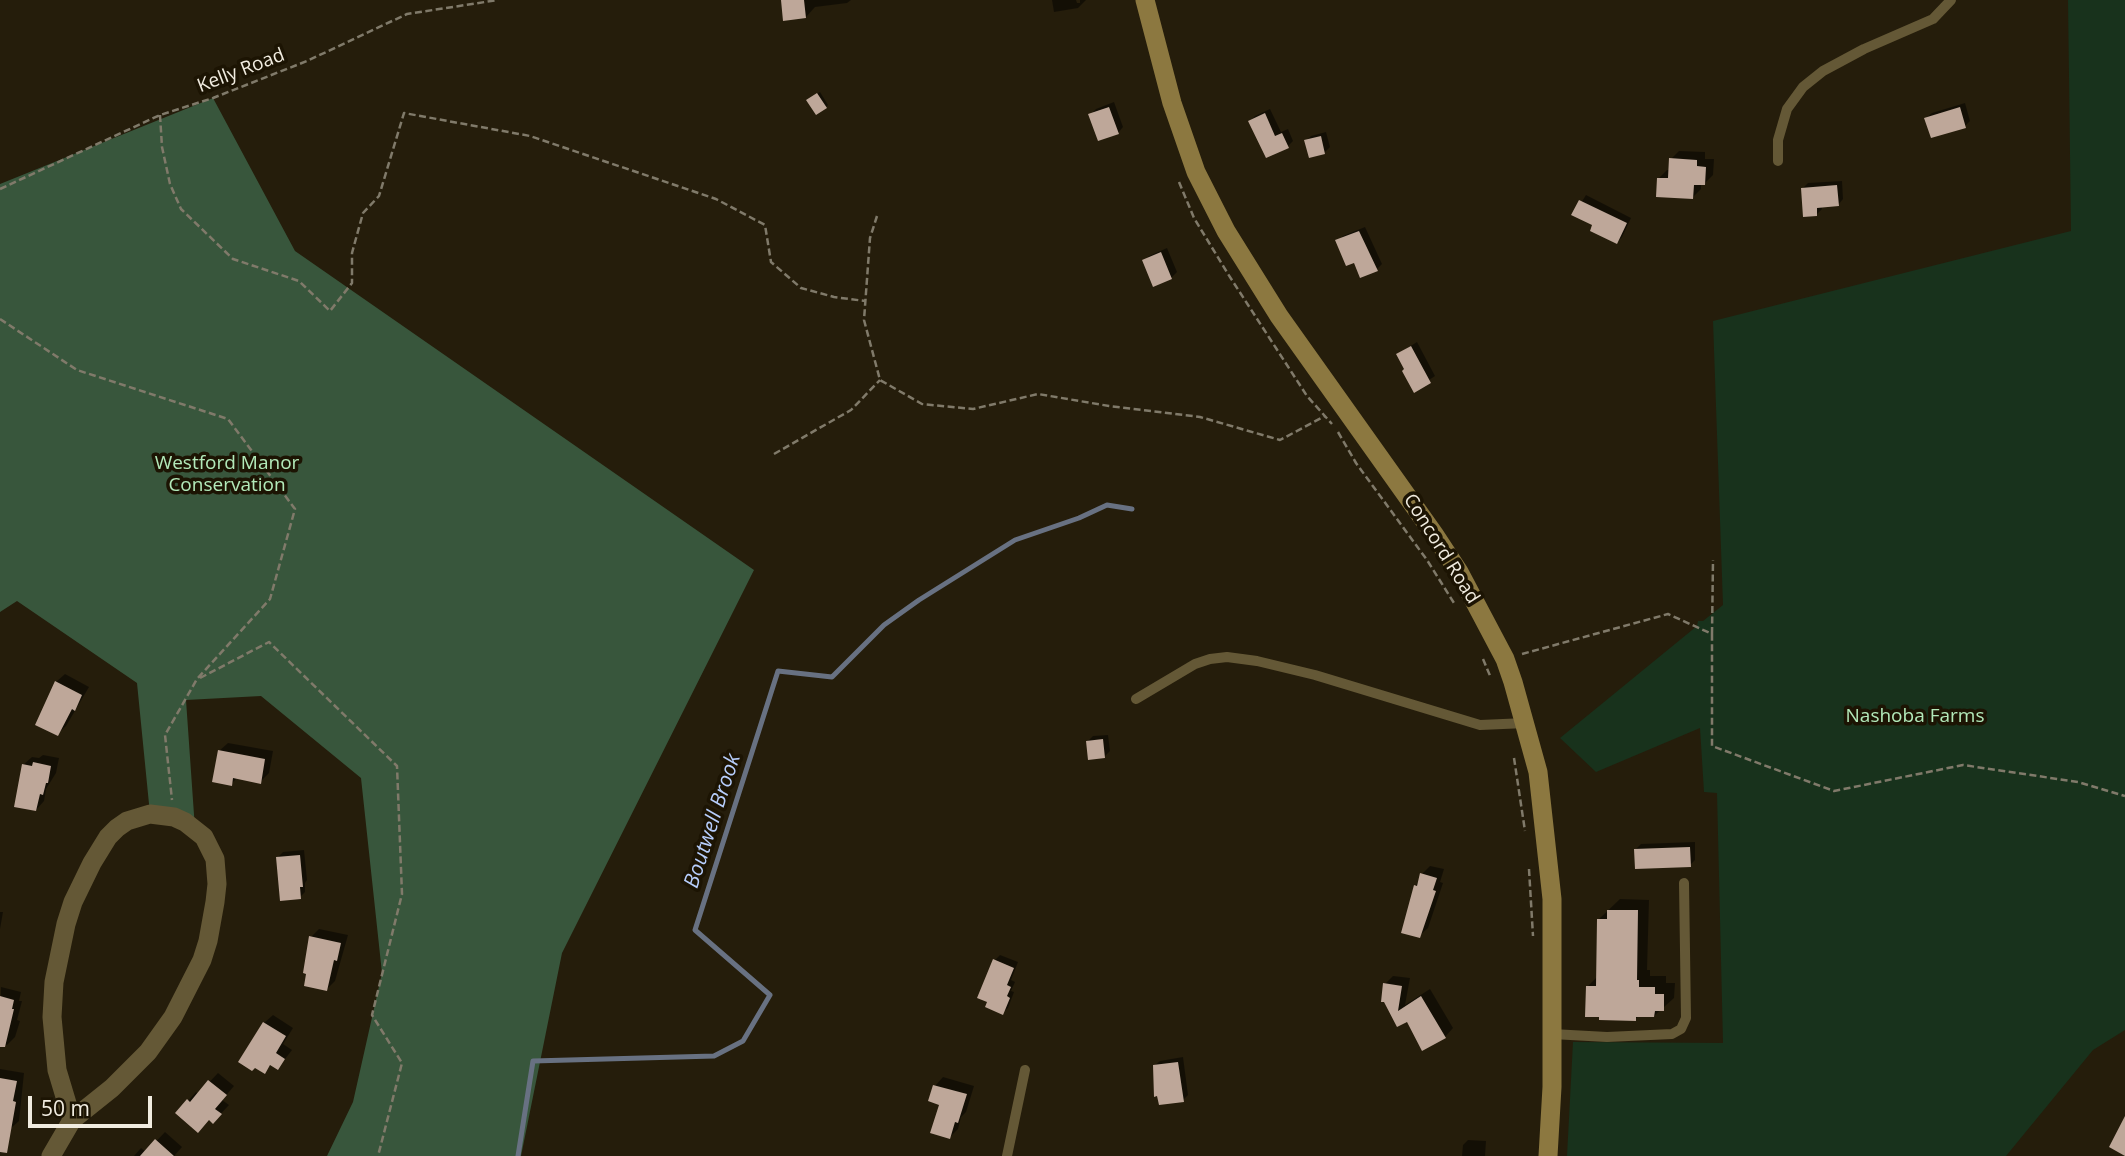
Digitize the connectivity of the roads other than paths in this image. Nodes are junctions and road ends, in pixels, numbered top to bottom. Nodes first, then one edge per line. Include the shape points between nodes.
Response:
1 (1145, 0) edge
2 (1951, 0) edge
3 (1778, 161) dead end
4 (1136, 699) dead end
5 (1526, 723) junction
6 (1684, 883) dead end
7 (1552, 1034) junction
8 (1025, 1070) dead end
9 (72, 1120) junction
10 (51, 1156) edge
11 (1007, 1156) edge
12 (1548, 1156) edge

1 - 5 main road, Concord Road via 1196,172 1226,231 1279,316 1458,572 1505,659
2 - 3 lane via 1933,19 1864,49 1803,87 1787,109 1778,140
4 - 5 lane via 1195,664 1227,657 1315,675 1480,725
5 - 7 main road, Concord Road via 1538,772 1552,900
6 - 7 lane via 1686,1018 1681,1029 1672,1034 1607,1037
7 - 12 main road, Concord Road
8 - 11 lane
9 - 9 street via 57,1070 52,1017 54,982 73,902 92,863 117,828 138,817 174,817 204,838 215,859 217,884 208,941 173,1017 148,1052
9 - 10 street

